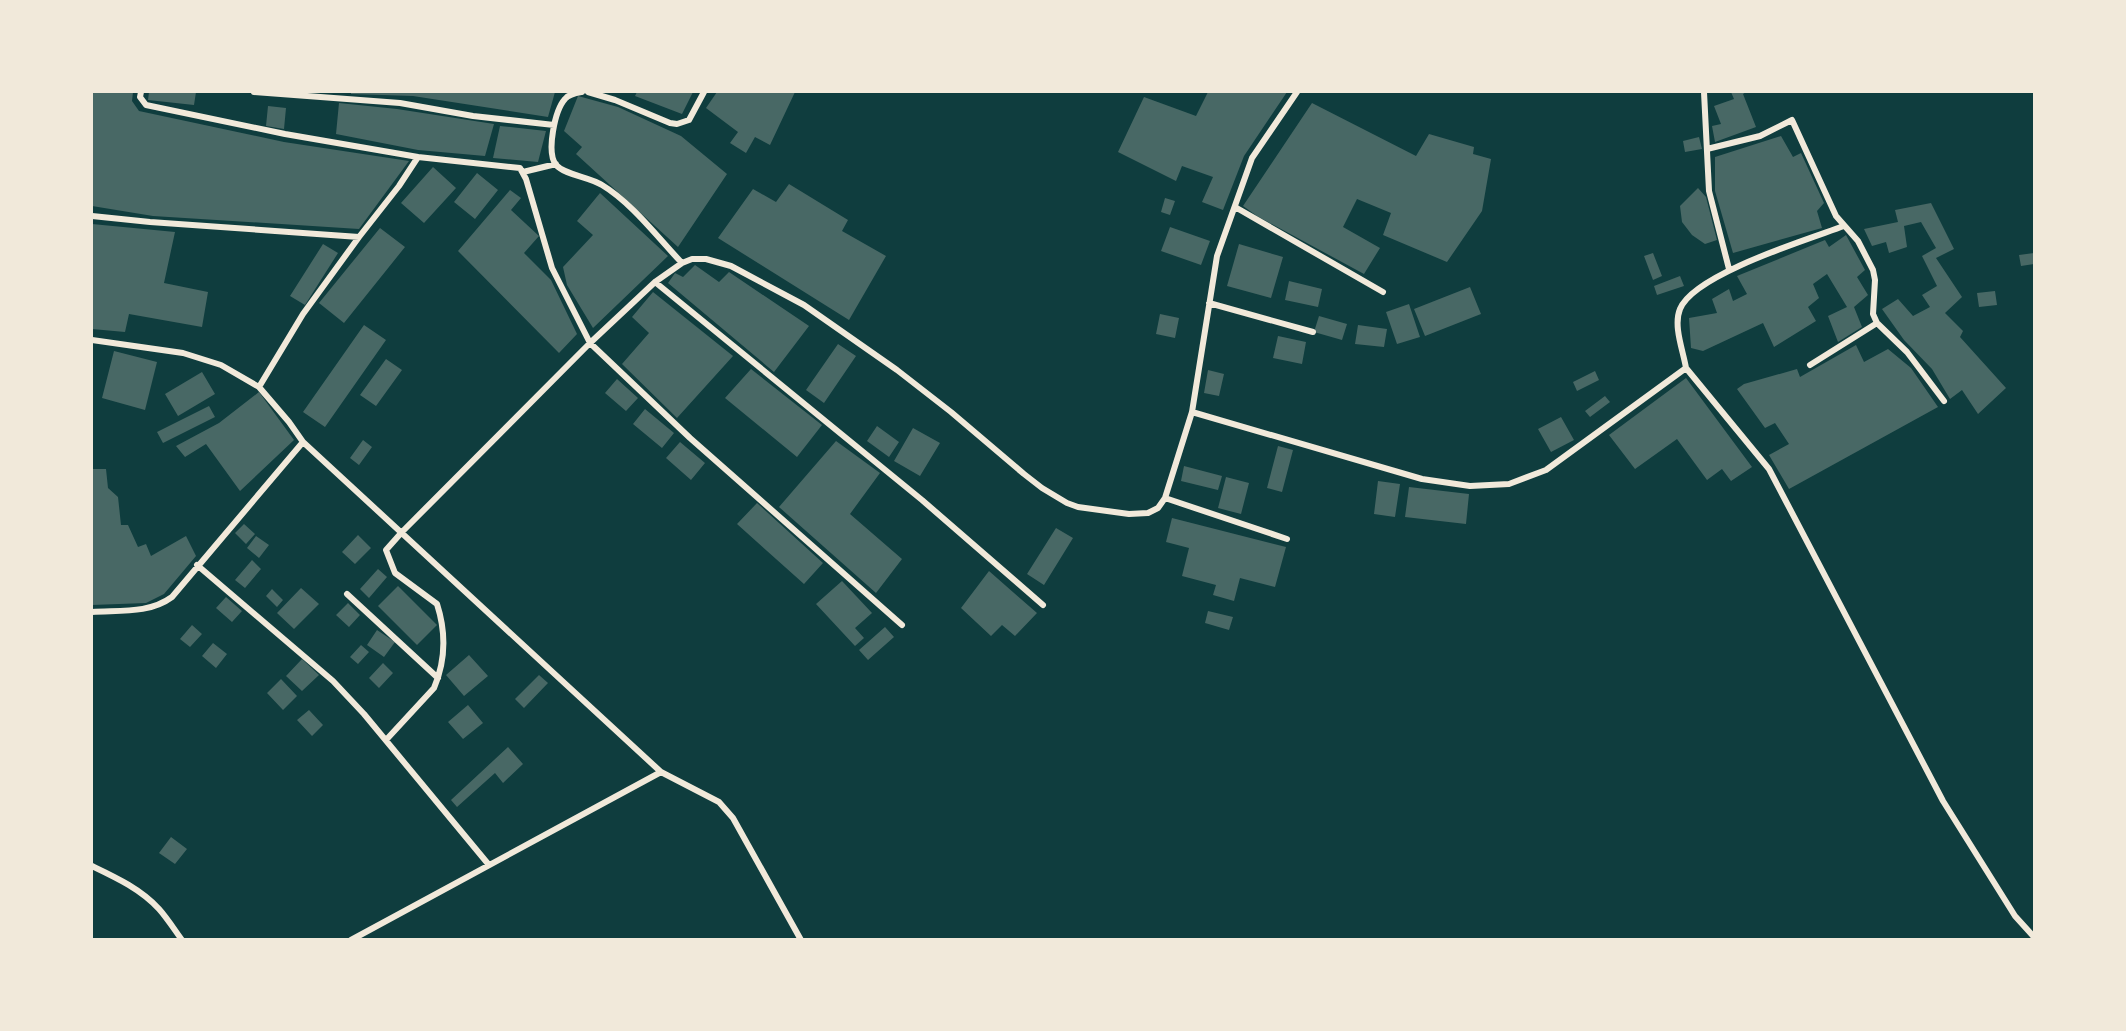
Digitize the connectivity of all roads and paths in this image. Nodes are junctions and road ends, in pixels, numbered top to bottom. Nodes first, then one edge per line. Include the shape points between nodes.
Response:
1 (141, 92) edge
2 (254, 92) edge
3 (582, 92) edge
4 (588, 92) edge
5 (704, 92) edge
6 (1297, 92) edge
7 (1704, 92) edge
8 (554, 125) junction
9 (1707, 148) junction
10 (418, 157) junction
11 (556, 164) junction
12 (523, 172) junction
13 (1234, 207) junction
14 (92, 216) edge
15 (1844, 226) junction
16 (359, 237) junction
17 (682, 263) junction
18 (1729, 269) junction
19 (655, 282) junction
20 (1383, 292) dead end
21 (1209, 303) junction
22 (1877, 322) junction
23 (1313, 332) dead end
24 (92, 340) edge
25 (591, 343) junction
26 (1810, 365) dead end
27 (1686, 368) junction
28 (260, 387) junction
29 (1944, 401) dead end
30 (1192, 412) junction
31 (303, 442) junction
32 (1166, 498) junction
33 (402, 532) junction
34 (1287, 539) dead end
35 (197, 565) junction
36 (347, 594) dead end
37 (1043, 605) dead end
38 (92, 612) edge
39 (902, 625) dead end
40 (438, 678) junction
41 (386, 740) junction
42 (661, 772) junction
43 (489, 865) junction
44 (92, 866) edge
45 (2034, 937) edge
46 (182, 939) edge
47 (351, 939) edge
48 (801, 939) edge

1 - 10 street via 146,105
2 - 8 street via 400,104
3 - 8 street via 565,99
4 - 5 street via 677,124 688,120
6 - 13 street via 1252,158
7 - 9 street
8 - 11 street via 552,155
9 - 15 street via 1760,136 1792,120
9 - 18 street via 1711,204
10 - 12 street via 514,166
10 - 16 street
11 - 12 street
11 - 17 street via 602,185 621,199
12 - 25 street via 552,268
13 - 20 street
13 - 21 street via 1217,256
14 - 16 street
15 - 18 street
15 - 22 street via 1858,241 1873,270
16 - 28 street via 303,314
17 - 19 street
17 - 32 street via 706,259 731,266 804,305 897,370 1024,474 1067,503 1129,514 1148,513
18 - 27 street via 1681,306 1677,320
19 - 25 street
19 - 37 street via 913,492
21 - 23 street
21 - 30 street
22 - 26 street
22 - 29 street via 1907,352
24 - 28 street via 183,353 221,365
25 - 33 street
25 - 39 street via 690,438
27 - 30 street via 1546,470 1509,484 1470,486 1422,479
27 - 45 street via 1769,469 1943,801 2015,916
28 - 31 street
30 - 32 street
31 - 33 street
31 - 35 street
32 - 34 street
33 - 40 street via 386,550 395,573 437,604 445,634
33 - 42 street
35 - 38 street via 163,604 149,609
35 - 41 street via 333,681
36 - 40 street
40 - 41 street via 434,688
41 - 43 street
42 - 43 street
42 - 48 street via 719,802 733,818
43 - 47 street
44 - 46 street via 143,895

